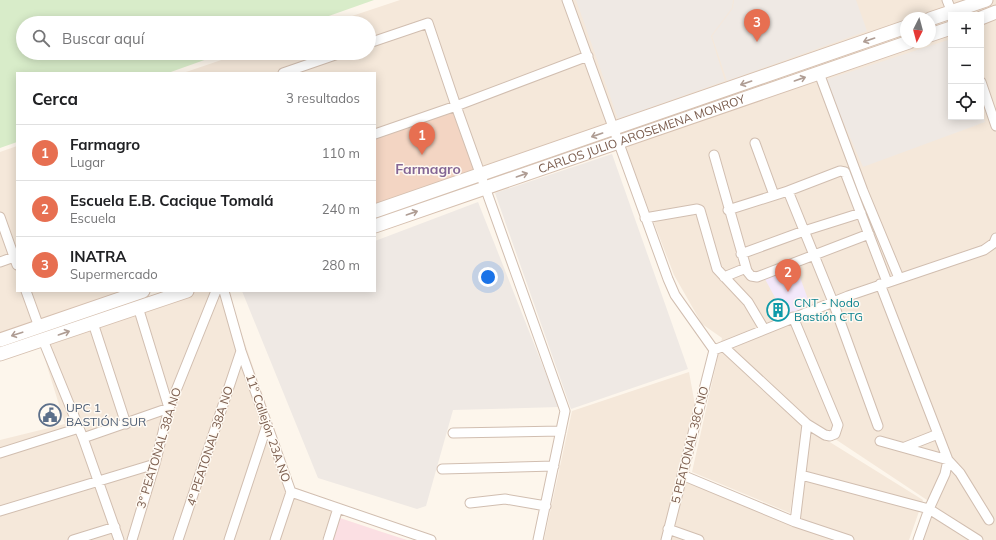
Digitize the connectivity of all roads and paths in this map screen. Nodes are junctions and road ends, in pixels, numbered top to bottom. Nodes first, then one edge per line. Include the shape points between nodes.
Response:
1 (567, 0) edge
2 (986, 0) edge
3 (951, 9) edge
4 (996, 12) edge
5 (936, 16) edge
6 (984, 17) edge
7 (900, 29) edge
8 (948, 29) edge
9 (936, 33) edge
10 (376, 42) edge
11 (900, 45) edge
12 (588, 56) junction
13 (321, 60) edge
14 (286, 72) edge
15 (819, 73) junction
16 (982, 84) edge
17 (456, 106) junction
18 (996, 126) edge
19 (613, 129) junction
20 (376, 134) edge
21 (618, 142) junction
22 (755, 143) dead end
23 (714, 155) dead end
24 (480, 175) junction
25 (485, 188) junction
26 (788, 191) junction
27 (774, 195) junction
28 (728, 210) junction
29 (376, 211) edge
30 (861, 213) junction
31 (0, 217) edge
32 (645, 218) junction
33 (376, 226) edge
34 (804, 231) junction
35 (869, 234) junction
36 (996, 238) edge
37 (741, 254) junction
38 (814, 255) junction
39 (16, 261) edge
40 (0, 262) edge
41 (746, 268) junction
42 (724, 277) junction
43 (898, 278) junction
44 (884, 283) junction
45 (26, 292) edge
46 (140, 292) edge
47 (184, 292) edge
48 (216, 292) edge
49 (224, 292) edge
50 (833, 302) junction
51 (138, 307) junction
52 (793, 318) junction
53 (93, 323) junction
54 (39, 327) junction
55 (764, 329) junction
56 (0, 340) edge
57 (43, 340) junction
58 (724, 347) junction
59 (714, 350) junction
60 (241, 351) junction
61 (0, 354) edge
62 (168, 408) junction
63 (126, 424) junction
64 (807, 424) junction
65 (267, 425) junction
66 (878, 426) dead end
67 (79, 428) junction
68 (561, 431) junction
69 (453, 433) dead end
70 (938, 434) junction
71 (83, 438) junction
72 (880, 441) dead end
73 (904, 447) junction
74 (0, 453) edge
75 (948, 460) junction
76 (155, 464) junction
77 (554, 466) junction
78 (442, 469) dead end
79 (682, 475) junction
80 (800, 475) junction
81 (99, 480) junction
82 (291, 492) junction
83 (470, 503) dead end
84 (546, 506) junction
85 (338, 508) junction
86 (929, 509) junction
87 (0, 511) edge
88 (988, 520) dead end
89 (795, 522) junction
90 (115, 527) junction
91 (668, 529) junction
92 (73, 540) edge
93 (120, 540) edge
94 (132, 540) edge
95 (178, 540) edge
96 (229, 540) edge
97 (275, 540) edge
98 (328, 540) edge
99 (431, 540) edge
100 (538, 540) edge
101 (666, 540) edge
102 (699, 540) edge
103 (849, 540) edge
104 (918, 540) edge
105 (978, 540) edge

1 - 12 street
2 - 3 main road
3 - 5 main road
4 - 6 main road
7 -> 19 main road, CARLOS JULIO AROSEMENA MONROY
8 - 9 main road
10 - 17 street via 428,23
11 - 15 main road, CARLOS JULIO AROSEMENA MONROY
12 - 17 street
12 - 19 street
13 - 14 street
21 -> 15 main road, CARLOS JULIO AROSEMENA MONROY
15 - 43 street
16 - 18 street
17 - 20 street
17 - 24 street
19 - 21 street
19 -> 24 main road, CARLOS JULIO AROSEMENA MONROY
25 -> 21 main road, CARLOS JULIO AROSEMENA MONROY
21 - 32 street
22 - 27 street
23 - 28 street
24 - 25 street
24 - 29 main road, CARLOS JULIO AROSEMENA MONROY
33 -> 25 main road, CARLOS JULIO AROSEMENA MONROY
25 - 68 street via 565,411
26 - 27 street
26 - 30 street via 840,171 845,172
26 - 34 street
27 - 28 street
28 - 37 street
30 - 34 street
30 - 35 street
31 - 39 street
32 - 42 street via 699,209 717,268
32 - 59 street via 675,295
34 - 37 street
34 - 38 street
35 - 38 street
35 - 44 street
36 - 43 street via 994,243 984,250
37 - 41 street
38 - 41 street via 757,278 751,276
38 - 50 street
39 - 40 street
41 - 42 street
42 - 55 street via 748,302
43 - 44 street
44 - 50 street
44 - 70 street
45 - 54 street
46 - 54 main road
47 - 51 main road
48 - 62 street, 3° PEATONAL 38A NO
49 - 60 street, 11º Callejón 23A NO
50 - 52 street
50 - 66 street
51 - 53 main road
51 - 62 street
52 - 55 street
52 - 64 street via 838,430 830,436
57 -> 53 main road
53 - 63 street
54 -> 56 main road
55 - 58 street
57 - 61 main road
57 - 67 street
58 - 59 street
58 - 64 street
59 - 79 street, 5 PEATONAL 38C NO
60 - 65 street, 11º Callejón 23A NO
60 - 95 street, 4° PEATONAL 38A NO
62 - 63 street
62 - 76 street, 3° PEATONAL 38A NO
63 - 71 street
64 - 80 street
65 - 82 street, 11º Callejón 23A NO
65 - 96 street
67 - 71 street
67 - 74 street
68 - 69 street
68 - 77 street
70 - 73 street
70 - 75 street
71 - 81 street
72 - 73 street
73 - 75 street
75 - 86 street via 945,474
75 - 88 street via 960,473
76 - 81 street
76 - 94 street, 3° PEATONAL 38A NO
77 - 78 street
77 - 84 street
79 - 89 street
79 - 91 street, 5 PEATONAL 38C NO
80 - 86 street
80 - 89 street
81 - 87 street
81 - 90 street
82 - 85 street, 11º Callejón 23A NO
82 - 97 street
83 - 84 street via 505,499
84 - 100 street
85 - 98 street
85 - 99 street, 11º Callejón 23A NO
86 - 104 street
86 - 105 street
89 - 103 street
90 - 92 street
90 - 93 street
91 - 101 street, 5 PEATONAL 38C NO
91 - 102 street

